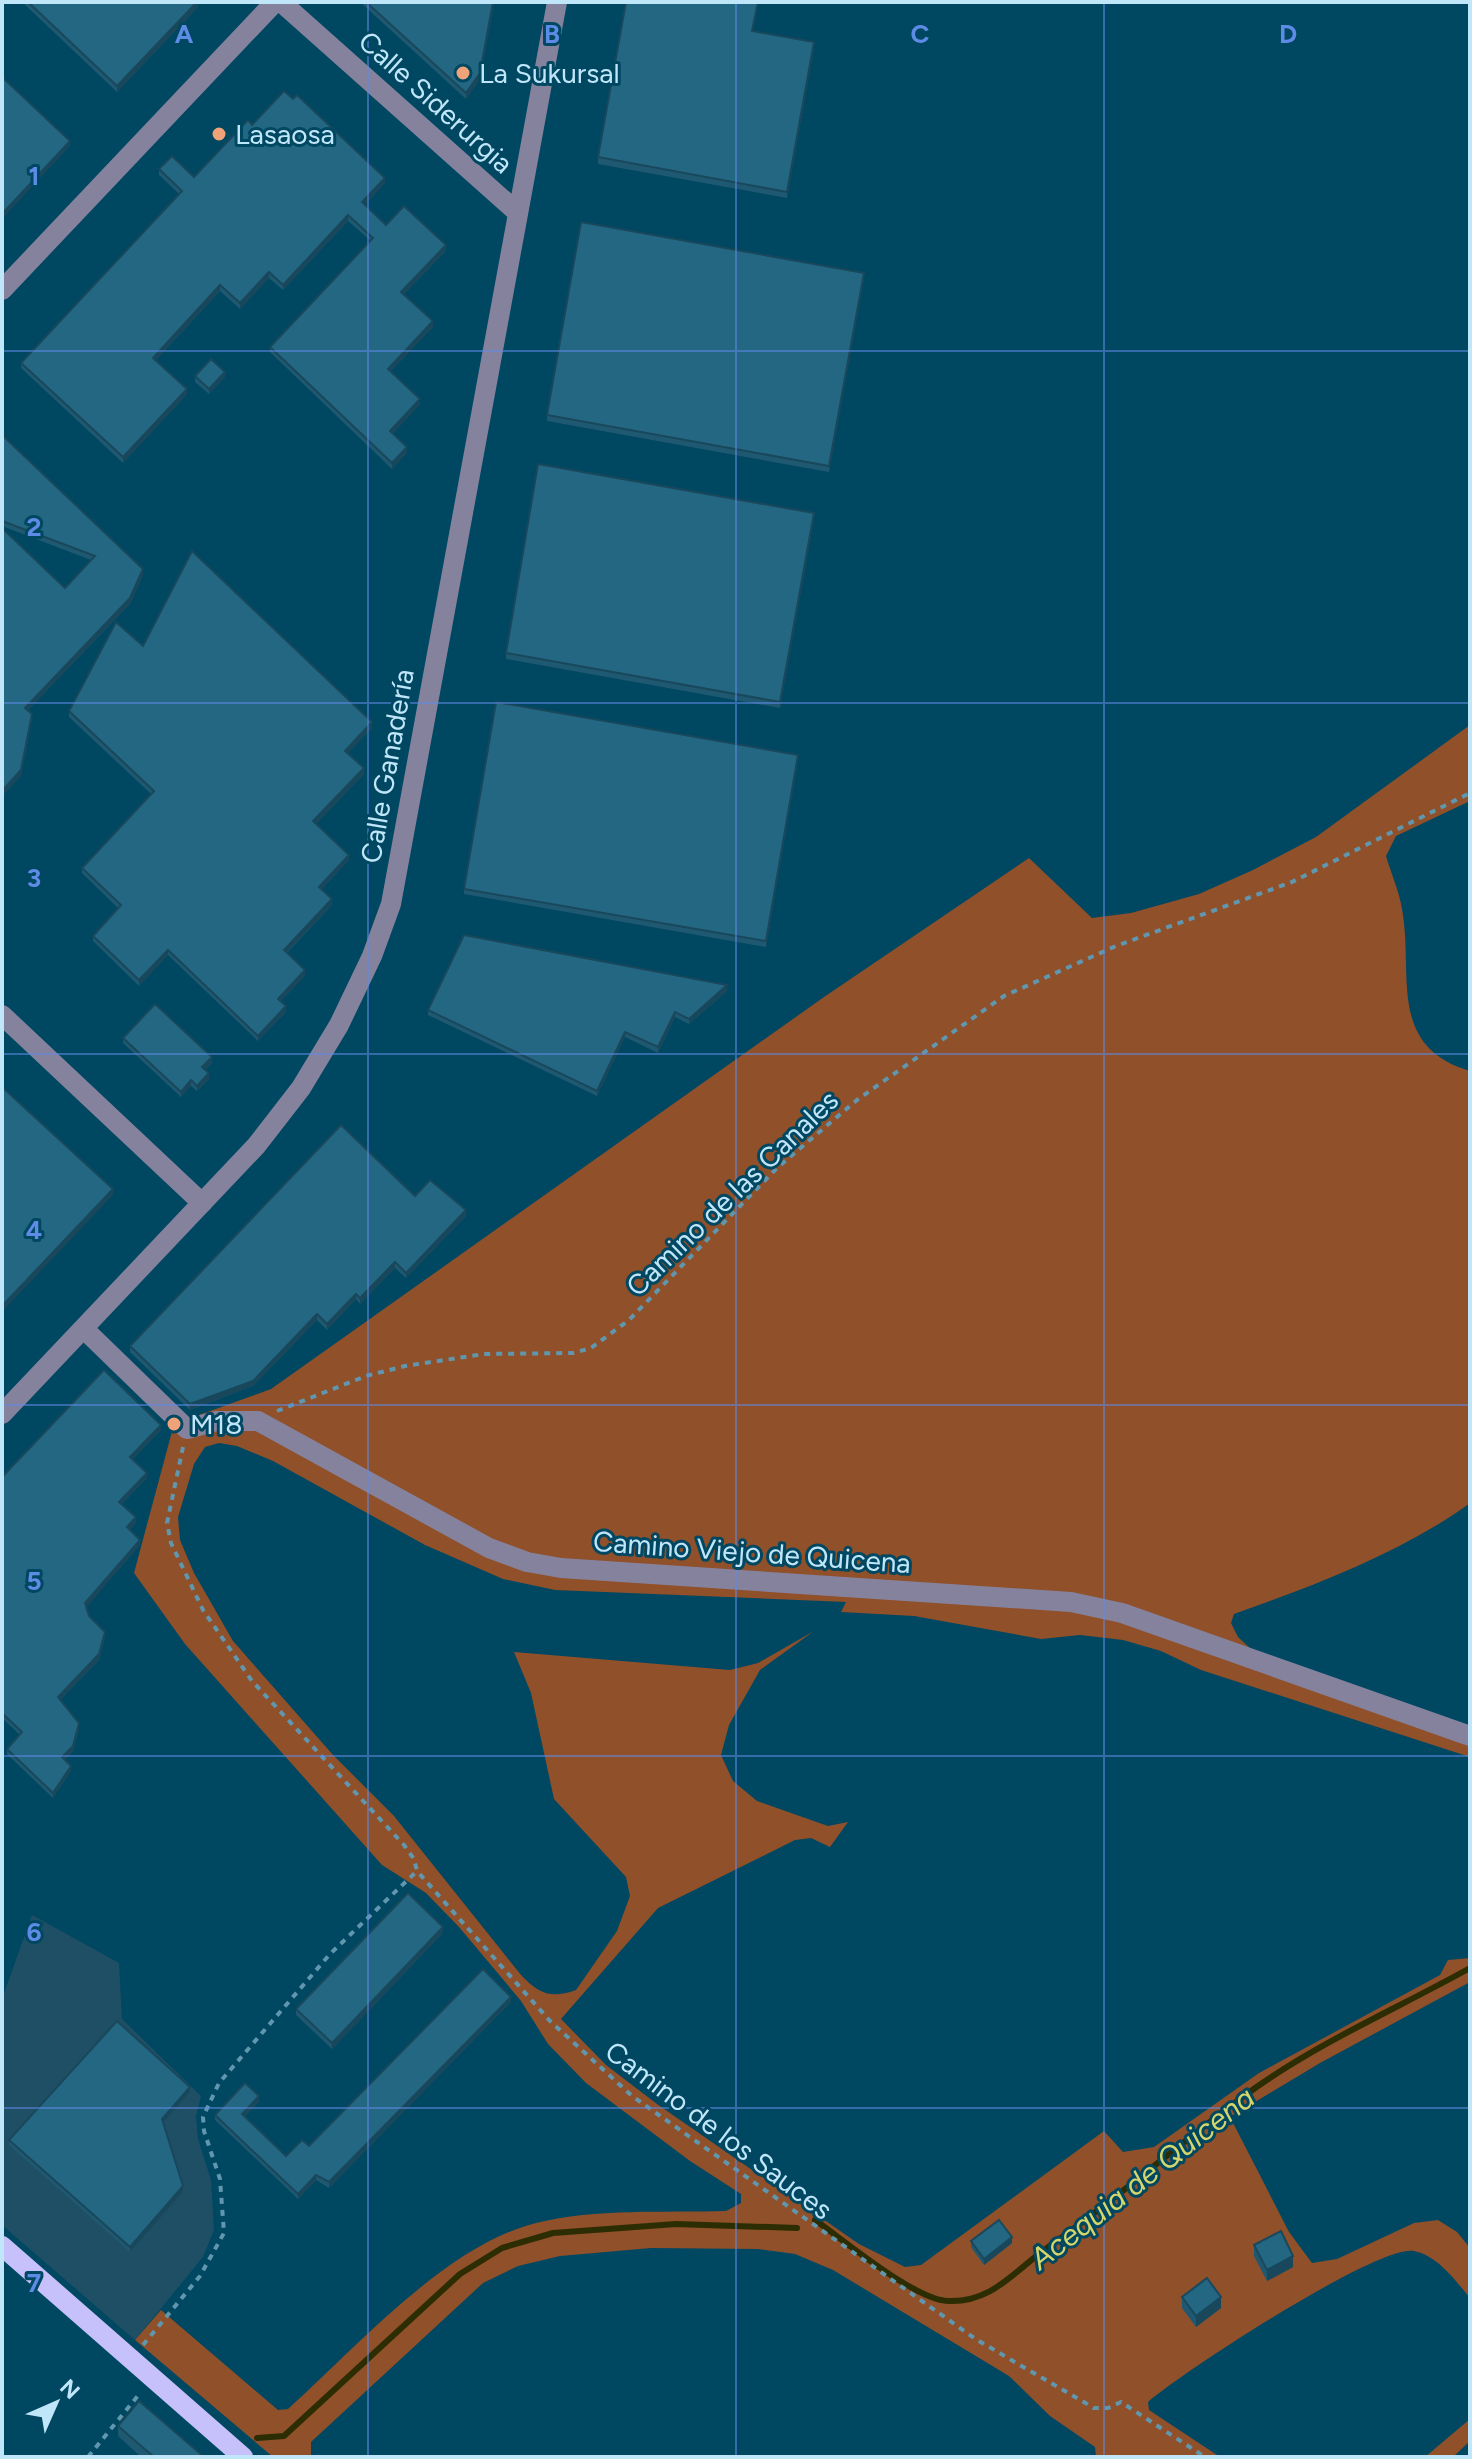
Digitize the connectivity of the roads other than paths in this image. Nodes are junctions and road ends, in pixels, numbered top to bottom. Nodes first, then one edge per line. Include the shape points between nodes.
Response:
1 (275, 2) edge
2 (281, 2) edge
3 (557, 2) edge
4 (517, 212) junction
5 (2, 290) edge
6 (2, 1015) edge
7 (202, 1203) junction
8 (84, 1329) junction
9 (2, 1414) edge
10 (1470, 1736) edge
11 (2, 2246) edge
12 (243, 2457) edge

1 - 5 street
2 - 4 street, Calle Siderurgia
3 - 4 street, Calle Ganadería
4 - 7 street, Calle Ganadería via 391,904 339,1025 301,1088
6 - 7 street
7 - 8 street, Calle Ganadería
8 - 9 street, Calle Ganadería
8 - 10 street, Camino Viejo de Quicena via 187,1429 216,1421 258,1421 489,1548 527,1562 1071,1602 1122,1613
11 - 12 main road

